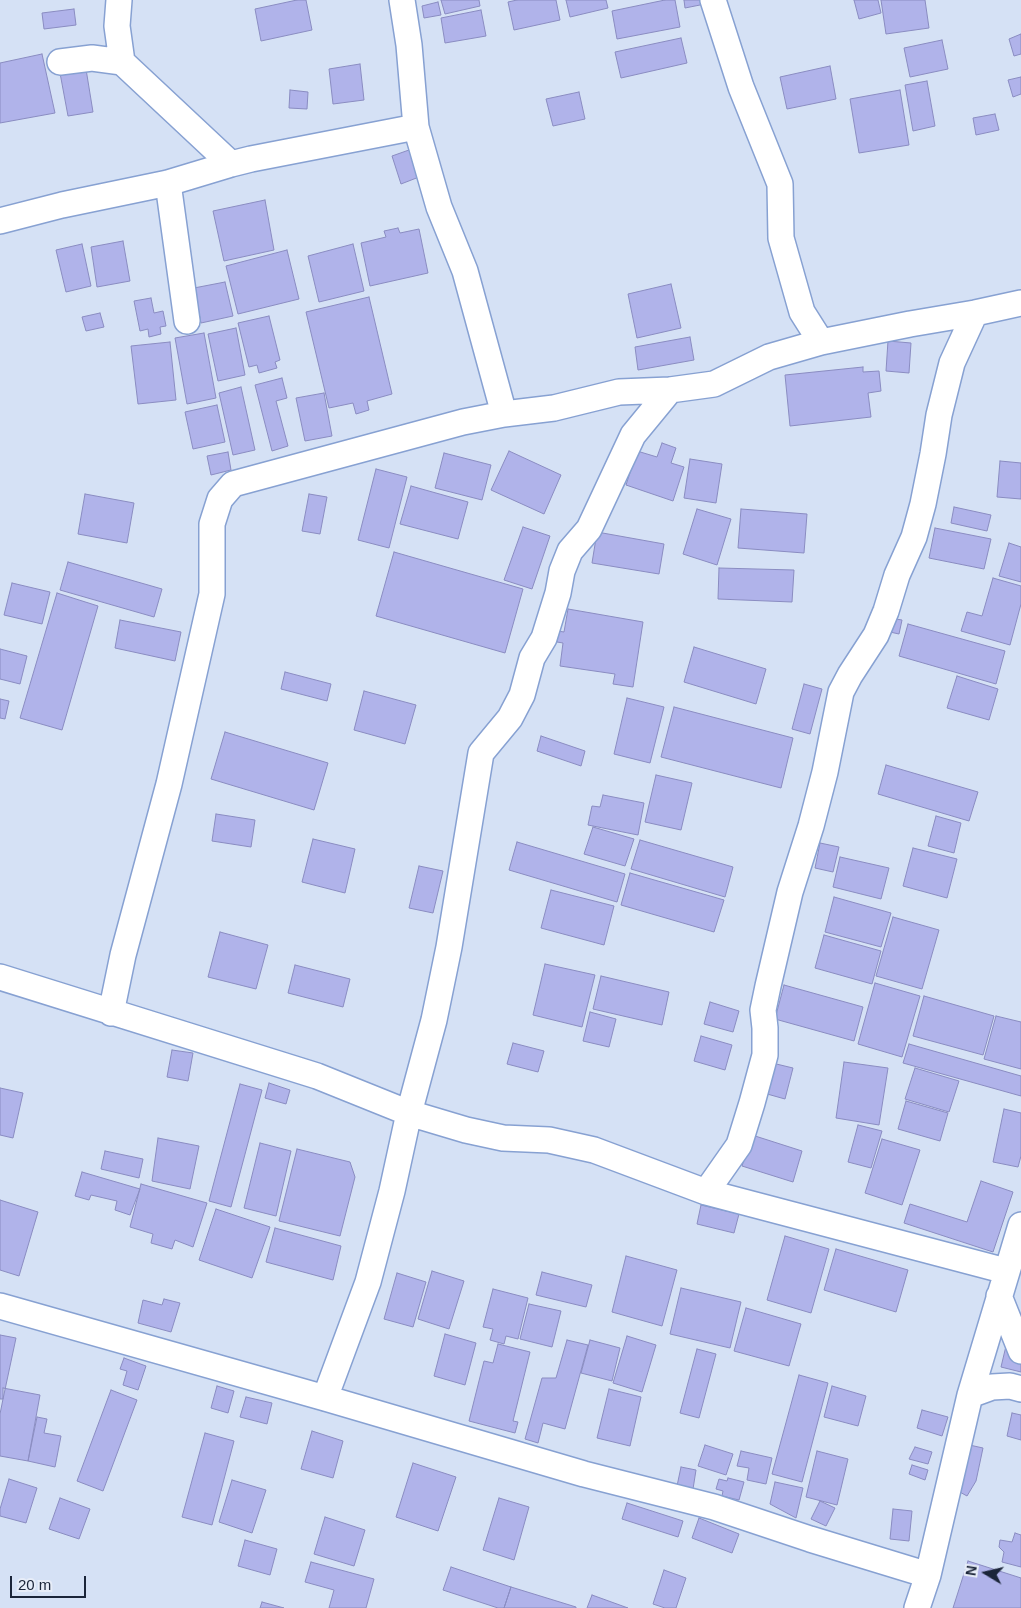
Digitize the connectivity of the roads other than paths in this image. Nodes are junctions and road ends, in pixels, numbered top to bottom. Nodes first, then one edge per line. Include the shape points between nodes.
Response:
1 (119, 0) edge
2 (402, 0) edge
3 (713, 0) edge
4 (60, 62) dead end
5 (122, 62) junction
6 (416, 127) junction
7 (231, 164) junction
8 (168, 183) junction
9 (0, 222) edge
10 (1021, 303) edge
11 (975, 313) junction
12 (187, 321) dead end
13 (821, 342) junction
14 (670, 390) junction
15 (504, 414) junction
16 (0, 977) edge
17 (111, 1013) junction
18 (408, 1113) junction
19 (706, 1192) junction
20 (1021, 1225) edge
21 (1006, 1271) junction
22 (999, 1296) junction
23 (0, 1306) edge
24 (1021, 1351) edge
25 (1021, 1389) edge
26 (970, 1395) junction
27 (325, 1398) junction
28 (928, 1574) junction
29 (917, 1608) edge

1 - 5 street via 117,26
2 - 6 street
3 - 13 street via 741,87 780,184 781,238 802,312
4 - 5 street via 92,58
5 - 7 street
6 - 7 street
6 - 15 street via 439,207 465,270
7 - 8 street
8 - 9 street via 62,205
8 - 12 street
10 - 11 street
11 - 13 street
11 - 19 street via 952,363 939,415 924,504 914,537 876,635 841,692 825,772 790,892 763,1010 765,1055 752,1103 739,1145
13 - 14 street via 769,357 714,384
14 - 15 street via 619,392 554,408
14 - 18 street via 633,435 589,529 570,551 544,638 532,658 522,696 510,718 481,753 449,947 434,1020
15 - 17 street via 463,422 234,484 220,500 212,524 212,594 169,784 123,955
16 - 17 street
17 - 18 street via 317,1076
18 - 19 street via 503,1138 549,1140 594,1150
18 - 27 street via 368,1282
19 - 21 street
20 - 21 street
21 - 22 street
22 - 24 street
22 - 26 street
23 - 27 street
25 - 26 street via 992,1387
26 - 28 street
27 - 28 street via 584,1474 714,1507
28 - 29 street

